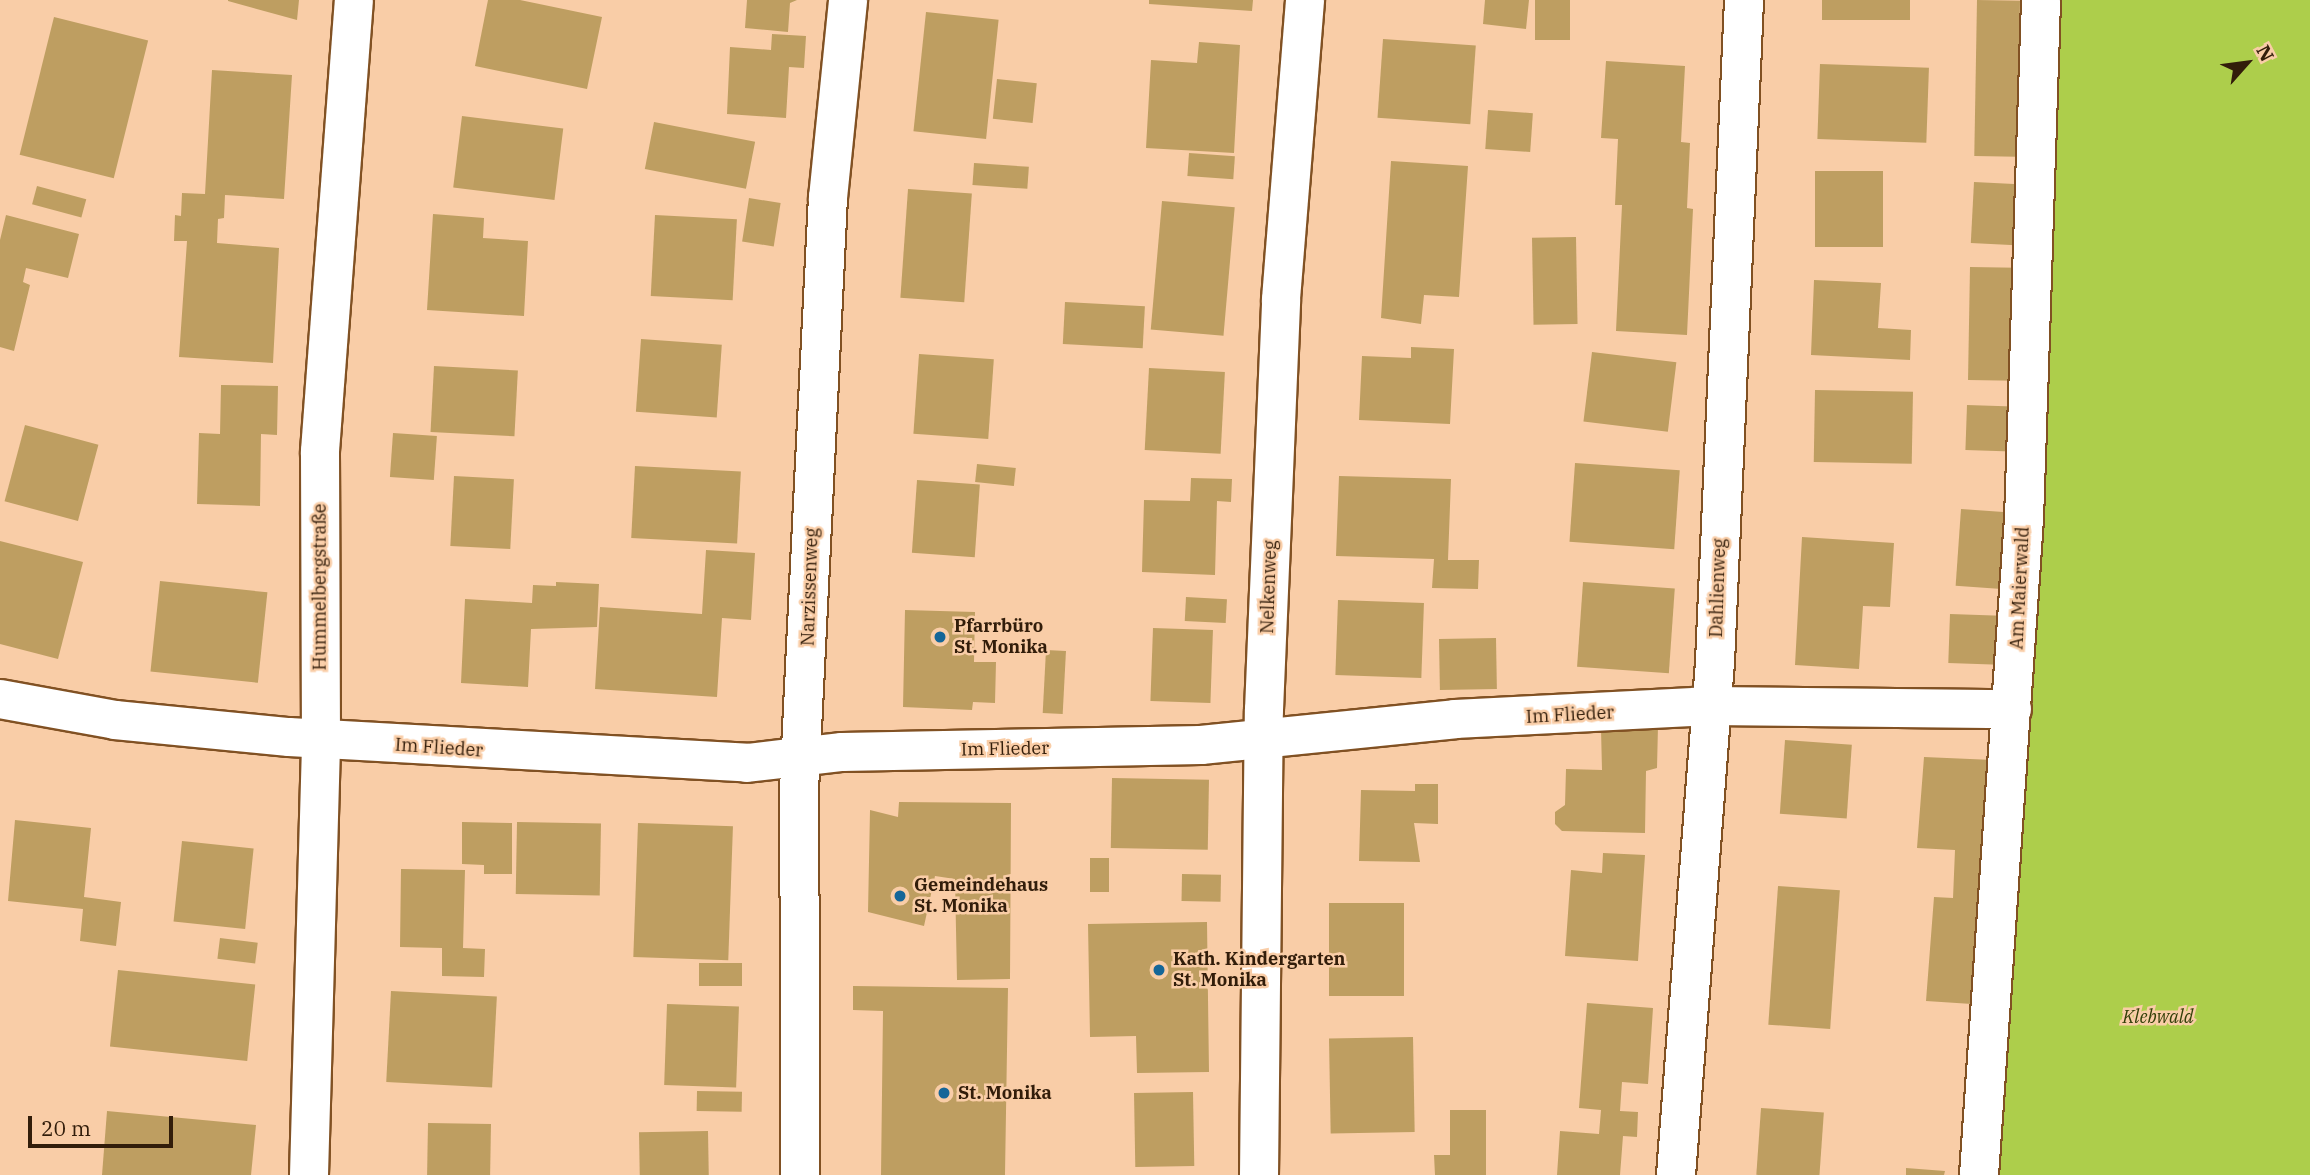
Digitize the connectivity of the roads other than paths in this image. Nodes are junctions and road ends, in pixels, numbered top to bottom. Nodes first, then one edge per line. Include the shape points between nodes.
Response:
1 (354, 0) edge
2 (848, 0) edge
3 (1305, 0) edge
4 (1744, 0) edge
5 (2041, 0) edge
6 (0, 699) edge
7 (1712, 706) junction
8 (2012, 709) junction
9 (1263, 739) junction
10 (321, 740) junction
11 (801, 758) junction
12 (309, 1175) edge
13 (800, 1175) edge
14 (1259, 1175) edge
15 (1676, 1175) edge
16 (1979, 1175) edge

1 - 10 street, Hummelbergstraße via 320,451
2 - 11 street, Narzissenweg via 828,198
3 - 9 street, Nelkenweg via 1280,299
4 - 7 street, Dahlienweg
5 - 8 street, Am Maierwald via 2029,424
6 - 10 street, Im Flieder via 115,720
7 - 8 street, Im Flieder
7 - 9 street, Im Flieder via 1455,719
7 - 15 street, Dahlienweg
8 - 16 street, Am Maierwald
9 - 11 street, Im Flieder
9 - 14 street, Nelkenweg
10 - 11 street, Im Flieder via 666,762
10 - 12 street, Hummelbergstraße
11 - 13 street, Narzissenweg

